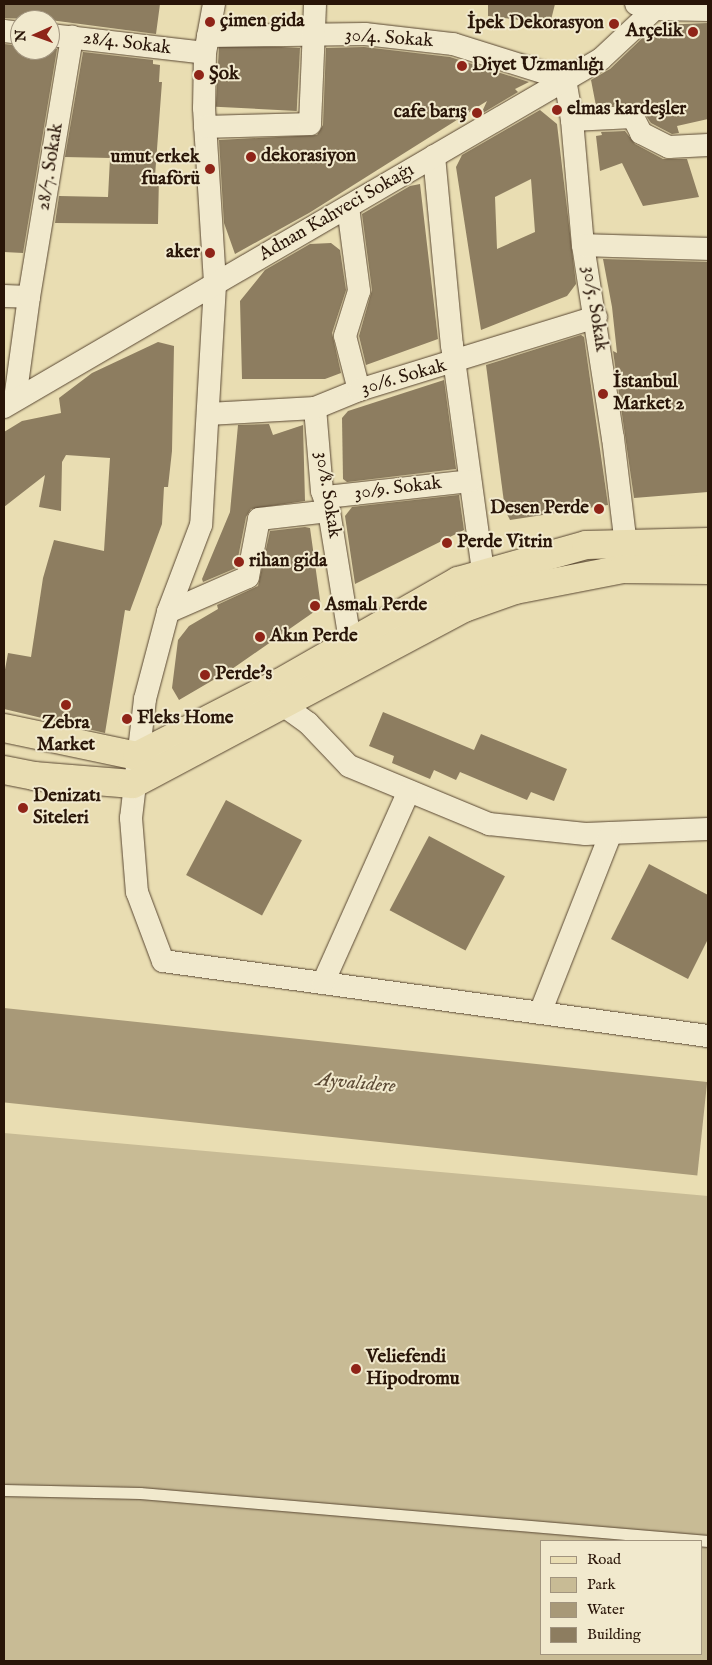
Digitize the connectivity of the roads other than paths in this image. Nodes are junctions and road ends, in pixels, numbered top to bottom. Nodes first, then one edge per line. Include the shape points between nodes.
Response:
1 (214, 4) edge
2 (315, 4) edge
3 (650, 5) edge
4 (708, 10) edge
5 (313, 35) junction
6 (61, 36) edge
7 (206, 44) junction
8 (565, 79) junction
9 (572, 120) junction
10 (205, 127) junction
11 (708, 145) edge
12 (434, 156) junction
13 (348, 207) junction
14 (583, 245) junction
15 (708, 249) edge
16 (215, 285) junction
17 (4, 296) edge
18 (29, 297) junction
19 (596, 317) junction
20 (455, 363) junction
21 (359, 390) junction
22 (10, 403) edge
23 (315, 408) junction
24 (208, 414) junction
25 (470, 481) junction
26 (328, 504) junction
27 (708, 542) edge
28 (624, 557) junction
29 (708, 570) edge
30 (483, 572) junction
31 (168, 612) junction
32 (350, 641) junction
33 (283, 705) junction
34 (4, 728) edge
35 (137, 756) junction
36 (4, 770) edge
37 (134, 784) junction
38 (409, 791) junction
39 (708, 829) edge
40 (611, 833) junction
41 (323, 983) junction
42 (540, 1013) junction
43 (708, 1036) edge
44 (4, 1490) edge
45 (696, 1540) edge

1 - 7 street
2 - 5 street
3 - 4 street
3 - 8 street, Adnan Kahveci Sokağı via 601,59
5 - 7 street, 30/4. Sokak
5 - 8 street, 30/4. Sokak via 365,34 453,44
5 - 10 street via 310,124
6 - 7 street, 28/4. Sokak
6 - 18 street, 28/7. Sokak
7 - 10 street
8 - 9 street, 30/5. Sokak
8 - 12 street, Adnan Kahveci Sokağı
9 - 11 street via 633,117 641,133 669,148
9 - 14 street, 30/5. Sokak
10 - 16 street
12 - 13 street, Adnan Kahveci Sokağı
12 - 20 street
13 - 16 street, Adnan Kahveci Sokağı
13 - 21 street via 359,291 345,336
14 - 15 street
14 - 19 street, 30/5. Sokak
16 - 22 street, Adnan Kahveci Sokağı
16 - 24 street
17 - 18 street
18 - 22 street, 28/7. Sokak
19 - 20 street, 30/6. Sokak
19 - 28 street, 30/5. Sokak
20 - 21 street, 30/6. Sokak
20 - 25 street
21 - 23 street, 30/6. Sokak
23 - 24 street, 30/6. Sokak
23 - 26 street, 30/8. Sokak via 322,491
24 - 31 street via 201,525
25 - 26 street, 30/9. Sokak
25 - 30 street
26 - 31 street, 30/9. Sokak via 259,519 248,577
26 - 32 street, 30/8. Sokak
27 - 28 main road
28 - 29 main road
28 - 30 main road via 586,545
28 - 33 main road via 464,608
30 - 32 main road via 458,581
31 - 35 street via 145,699
32 - 35 main road via 249,699
33 - 37 main road
33 - 38 street via 308,723 349,766
34 - 35 main road
35 - 37 street
36 - 37 main road via 34,776
37 - 41 street via 131,818 137,892 163,961
38 - 40 street via 489,824 585,834
38 - 41 street
39 - 40 street
40 - 42 street
41 - 42 street
42 - 43 street
44 - 45 lane via 140,1492

